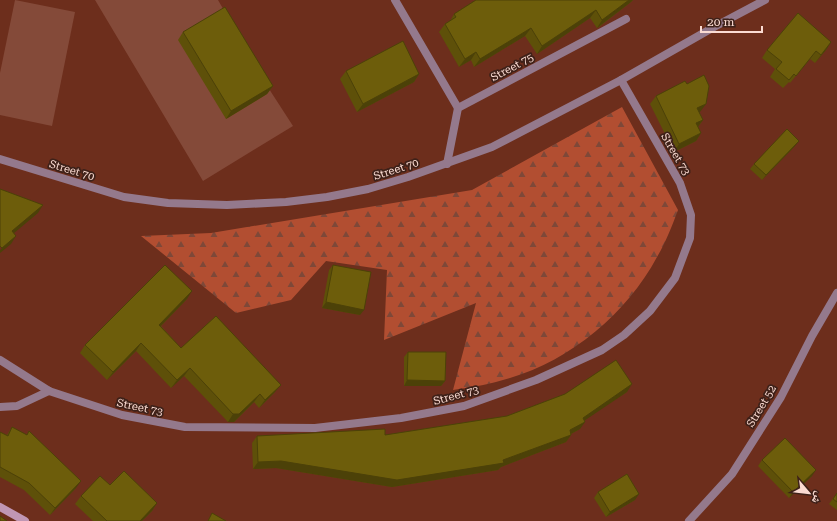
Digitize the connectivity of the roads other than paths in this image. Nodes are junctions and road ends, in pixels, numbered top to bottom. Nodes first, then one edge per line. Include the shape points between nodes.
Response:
1 (395, 0) edge
2 (765, 0) edge
3 (626, 19) dead end
4 (620, 80) junction
5 (458, 108) junction
6 (0, 159) edge
7 (447, 164) junction
8 (837, 293) edge
9 (0, 360) edge
10 (49, 391) junction
11 (0, 407) edge
12 (0, 507) edge
13 (25, 521) edge
14 (689, 521) edge

1 - 5 street
2 - 4 street, Street 70
3 - 5 street, Street 75
4 - 7 street, Street 70 via 492,147
4 - 10 street, Street 73 via 680,182 691,215 690,238 675,278 650,311 624,335 602,350 536,380 464,406 400,418 315,428 185,427 122,415
5 - 7 street
6 - 7 street, Street 70 via 124,197 168,203 227,205 327,197 368,189
8 - 14 street, Street 52 via 781,397 732,474
9 - 10 street, Street 73
10 - 11 street via 17,406
12 - 13 main road

